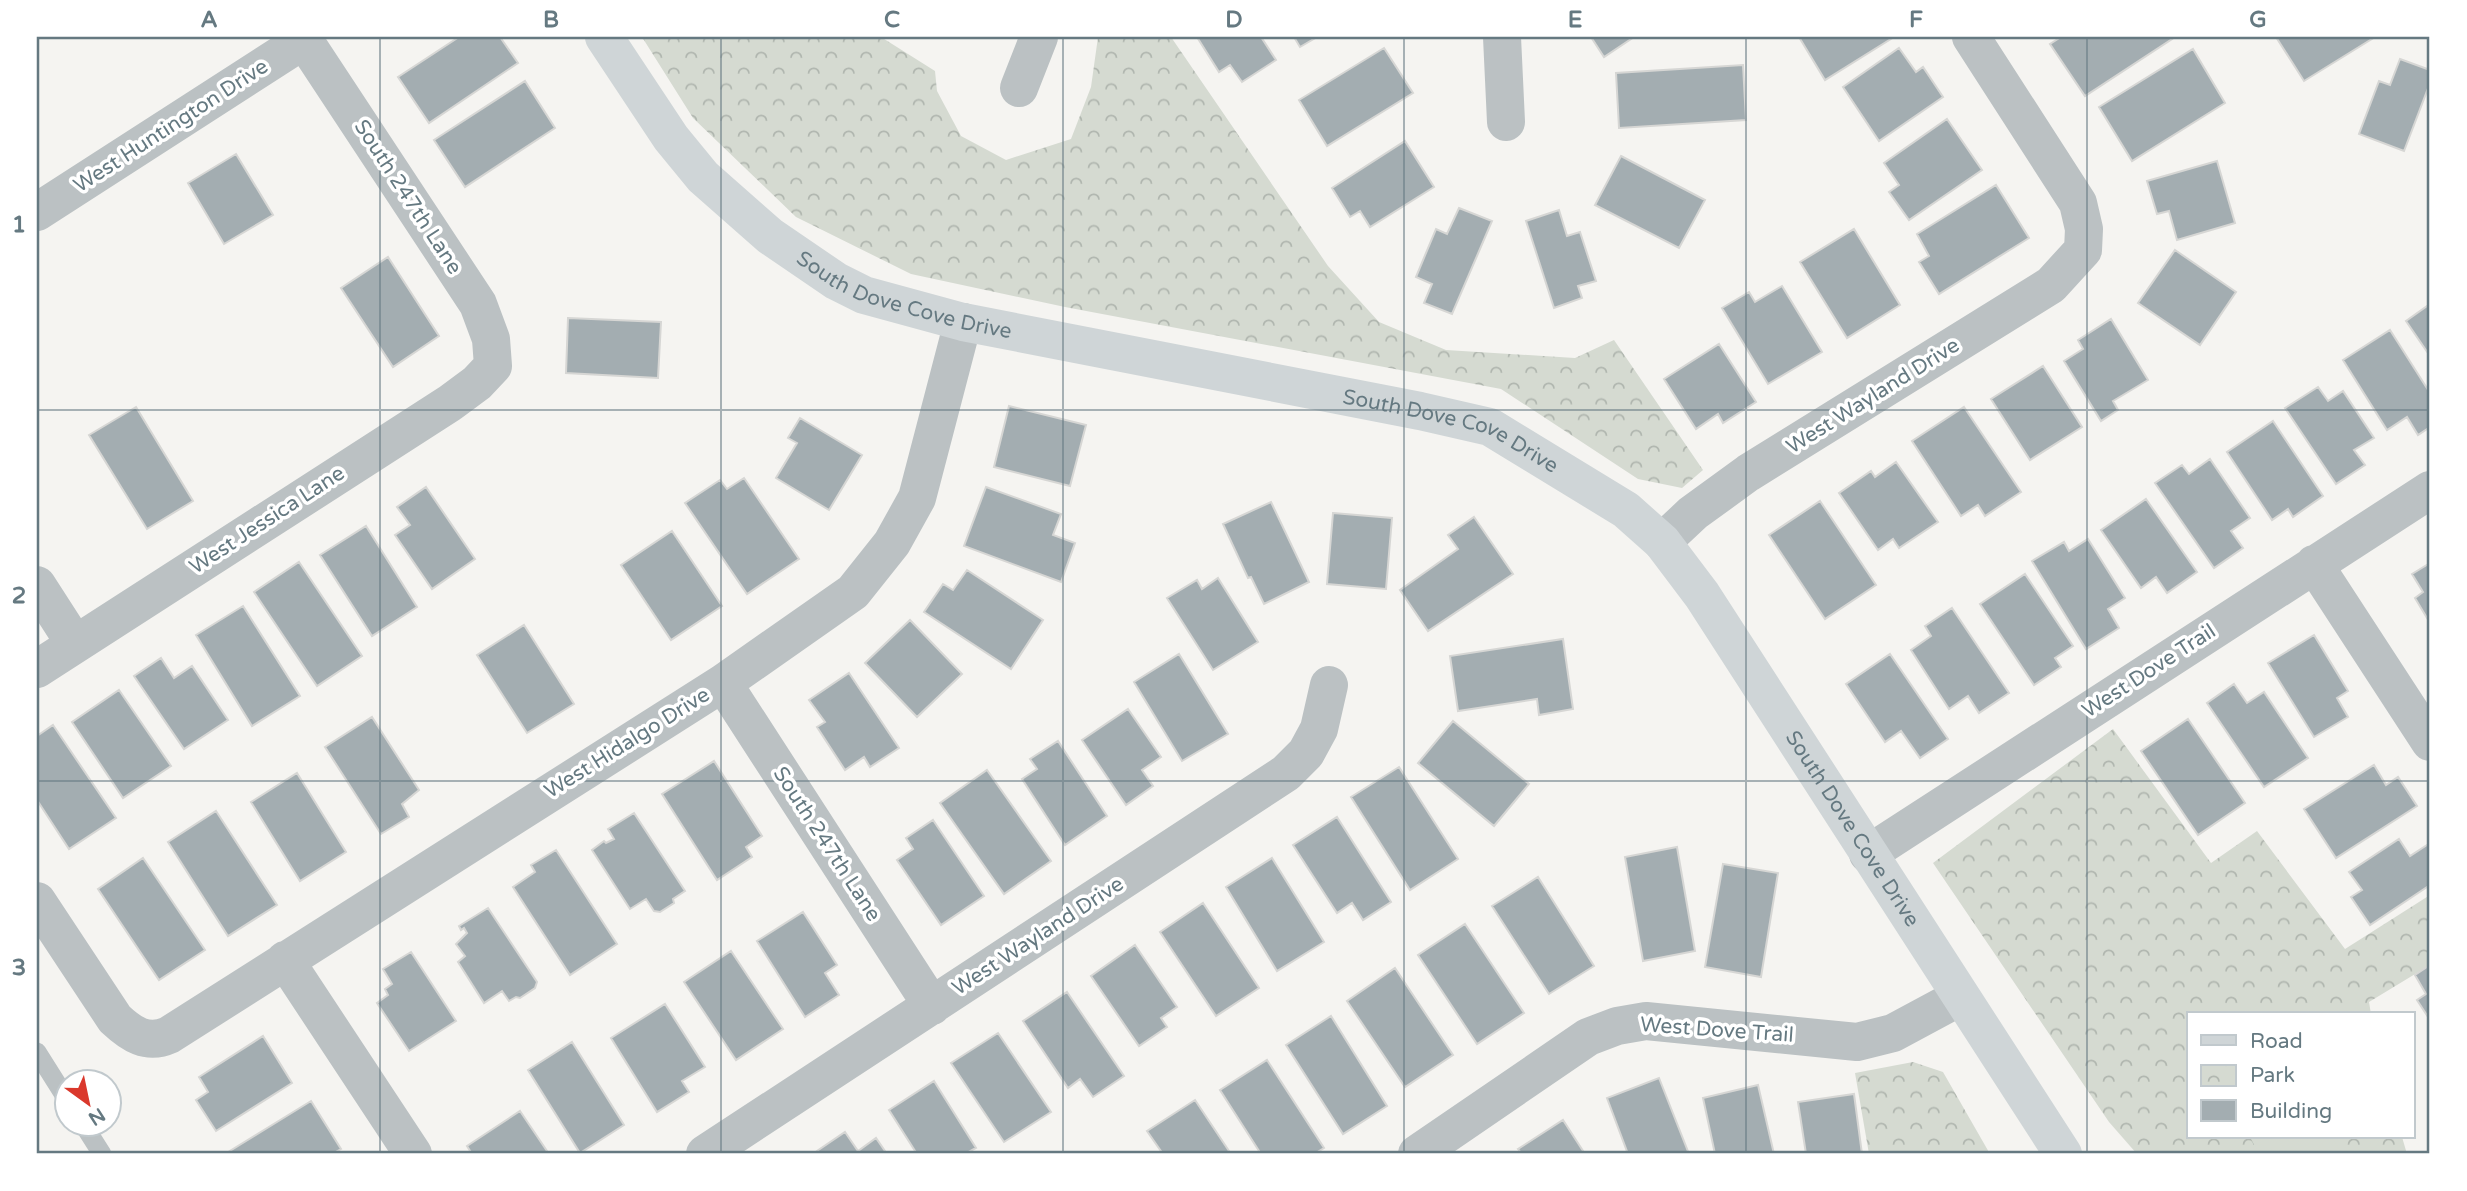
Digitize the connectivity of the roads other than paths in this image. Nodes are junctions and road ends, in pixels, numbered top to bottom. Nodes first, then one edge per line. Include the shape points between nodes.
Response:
1 (604, 37) edge
2 (1039, 37) edge
3 (1502, 37) edge
4 (1971, 37) edge
5 (303, 38) edge
6 (1019, 88) dead end
7 (1506, 122) dead end
8 (37, 212) edge
9 (963, 322) junction
10 (493, 366) joint
11 (2430, 490) edge
12 (1661, 542) junction
13 (2314, 564) junction
14 (37, 585) edge
15 (75, 644) junction
16 (37, 668) edge
17 (723, 682) junction
18 (1329, 685) dead end
19 (2430, 742) edge
20 (1868, 853) junction
21 (37, 901) edge
22 (285, 960) junction
23 (1960, 997) junction
24 (932, 1006) junction
25 (37, 1052) edge
26 (52, 1076) edge
27 (92, 1138) edge
28 (102, 1154) edge
29 (413, 1154) edge
30 (705, 1154) edge
31 (1417, 1154) edge
32 (2063, 1154) edge

1 - 9 street, South Dove Cove Drive via 671,138 704,177 770,236 864,295
2 - 6 street
3 - 7 street
4 - 12 street, West Wayland Drive via 2078,203 2084,250 2051,285 1748,473
5 - 8 street, West Huntington Drive
5 - 10 street, South 247th Lane via 478,304 491,339
9 - 12 street, South Dove Cove Drive via 1490,427 1626,510
9 - 17 street, West Hidalgo Drive via 917,498 892,543 853,592
10 - 15 street, West Jessica Lane via 450,403
11 - 13 street, West Dove Trail
12 - 20 street, South Dove Cove Drive via 1702,595
13 - 19 street
13 - 20 street, West Dove Trail
14 - 15 street
15 - 16 street, West Jessica Lane
17 - 22 street, West Hidalgo Drive
17 - 24 street, South 247th Lane
18 - 24 street, West Wayland Drive via 1319,729 1306,753 1286,773
20 - 23 street, South Dove Cove Drive
21 - 22 street, West Hidalgo Drive via 115,1019 144,1039 169,1035
22 - 29 street
23 - 31 street, West Dove Trail via 1893,1033 1857,1042 1646,1021 1617,1026 1588,1037
23 - 32 street, South Dove Cove Drive
24 - 30 street, West Wayland Drive
25 - 26 lane
27 - 28 lane

